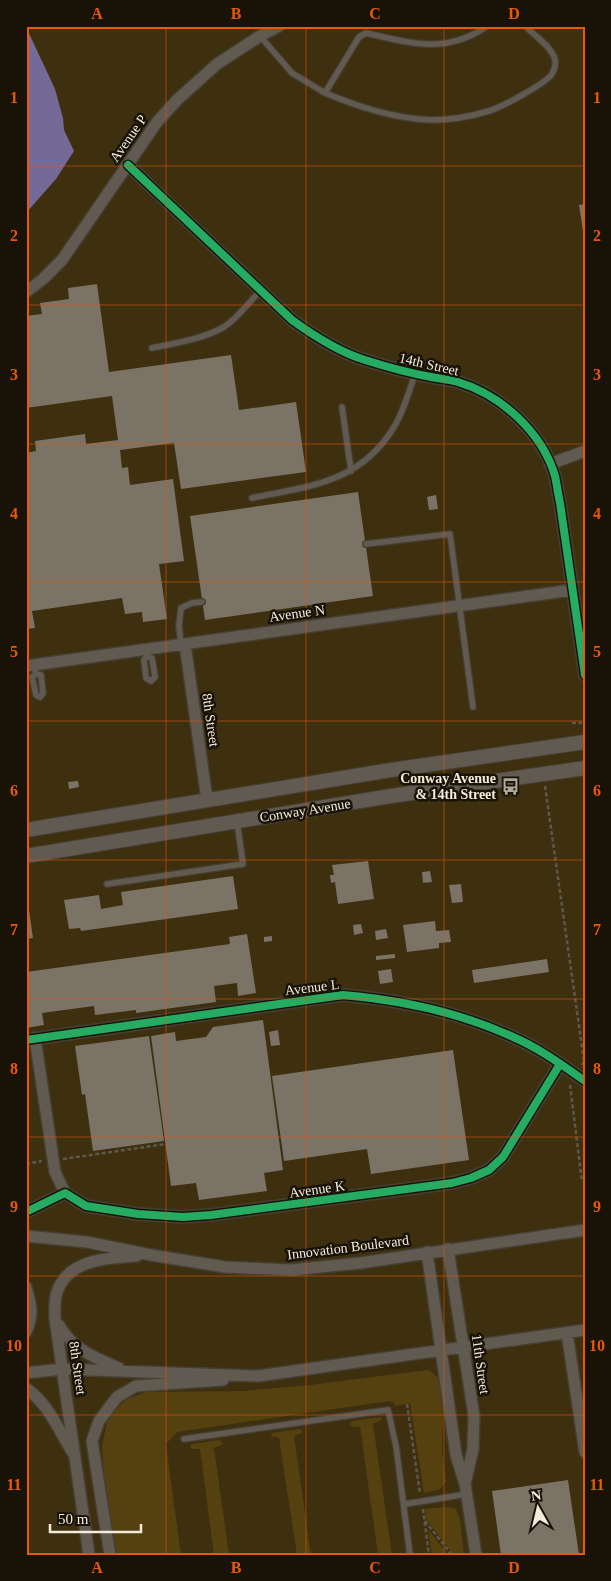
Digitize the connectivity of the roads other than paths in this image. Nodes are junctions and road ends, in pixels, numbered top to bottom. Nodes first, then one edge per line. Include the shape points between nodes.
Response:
1 (279, 26) edge
2 (486, 26) edge
3 (525, 26) edge
4 (260, 36) junction
5 (325, 94) junction
6 (128, 165) junction
7 (261, 290) junction
8 (26, 292) edge
9 (152, 348) dead end
10 (415, 374) junction
11 (342, 407) dead end
12 (585, 451) edge
13 (550, 464) junction
14 (351, 471) junction
15 (252, 498) dead end
16 (366, 544) dead end
17 (572, 590) junction
18 (202, 602) dead end
19 (459, 605) junction
20 (183, 644) junction
21 (32, 669) edge
22 (585, 675) edge
23 (473, 706) dead end
24 (585, 742) edge
25 (585, 768) edge
26 (207, 800) junction
27 (237, 821) junction
28 (26, 830) edge
29 (26, 856) edge
30 (106, 884) dead end
31 (31, 1039) edge
32 (560, 1064) junction
33 (580, 1078) edge
34 (65, 1193) junction
35 (26, 1212) edge
36 (585, 1230) edge
37 (26, 1236) edge
38 (448, 1249) junction
39 (427, 1252) junction
40 (151, 1255) junction
41 (26, 1287) edge
42 (55, 1319) junction
43 (585, 1330) edge
44 (26, 1332) edge
45 (567, 1333) junction
46 (464, 1347) junction
47 (440, 1350) junction
48 (63, 1369) junction
49 (126, 1371) junction
50 (26, 1373) edge
51 (258, 1376) junction
52 (26, 1388) edge
53 (184, 1439) dead end
54 (585, 1452) edge
55 (75, 1455) junction
56 (466, 1489) junction
57 (404, 1504) junction
58 (89, 1555) edge
59 (110, 1555) edge
60 (410, 1555) edge
61 (476, 1555) edge

1 - 4 street, Avenue P
2 - 5 lane via 479,32 446,44 416,45 366,33 359,37
3 - 5 lane via 552,52 555,68 544,81 491,110 433,120 393,115
4 - 5 lane via 292,73
4 - 6 street, Avenue P via 217,64 177,100 157,122
6 - 7 street, 14th Street
6 - 8 street, Avenue P via 62,260
7 - 9 lane via 225,326 195,338
7 - 10 street, 14th Street via 292,320 335,347 363,360
10 - 13 street, 14th Street via 457,382 510,410 529,430
10 - 14 lane via 395,426 379,449
11 - 14 lane
12 - 13 street
13 - 17 street, 14th Street via 560,503
14 - 15 lane via 322,484
16 - 19 lane via 450,534
17 - 19 street, Avenue N
17 - 22 street, 14th Street
18 - 20 lane via 192,602 181,608 179,625
19 - 20 street, Avenue N
19 - 23 lane
20 - 21 street, Avenue N via 146,653
20 - 26 street, 8th Street
24 - 26 street, Conway Avenue
25 - 27 street, Conway Avenue
26 - 28 street, Conway Avenue
27 - 29 street, Conway Avenue
27 - 30 lane via 243,864
31 - 32 street, Avenue L via 343,995 378,998 473,1020 514,1037
31 - 34 street via 55,1172
32 - 33 street, Avenue L
32 - 34 street, Avenue K via 503,1157 489,1170 472,1178 183,1217 86,1206
34 - 35 street
36 - 38 street, Innovation Boulevard
37 - 40 street, Innovation Boulevard via 87,1242
38 - 39 street, Innovation Boulevard
38 - 46 street, 11th Street
39 - 40 street, Innovation Boulevard via 291,1270 226,1267
39 - 47 street, 11th Street
40 - 42 street, 8th Street via 104,1258 77,1268 64,1279 56,1293
41 - 44 street via 31,1321
42 - 48 street, 8th Street
42 - 49 street via 65,1336 81,1350
43 - 45 street
45 - 46 street
45 - 54 street
46 - 47 street
46 - 56 street, 11th Street via 474,1416 473,1449
47 - 51 street
47 - 56 street, 11th Street via 456,1455
48 - 49 street
48 - 50 street
48 - 55 street, 8th Street
49 - 51 street
51 - 59 street via 136,1386 113,1402 99,1421 92,1441
52 - 55 street via 50,1412
53 - 57 lane via 388,1410
55 - 58 street, 8th Street
56 - 57 lane
56 - 61 street, 11th Street
57 - 60 lane

